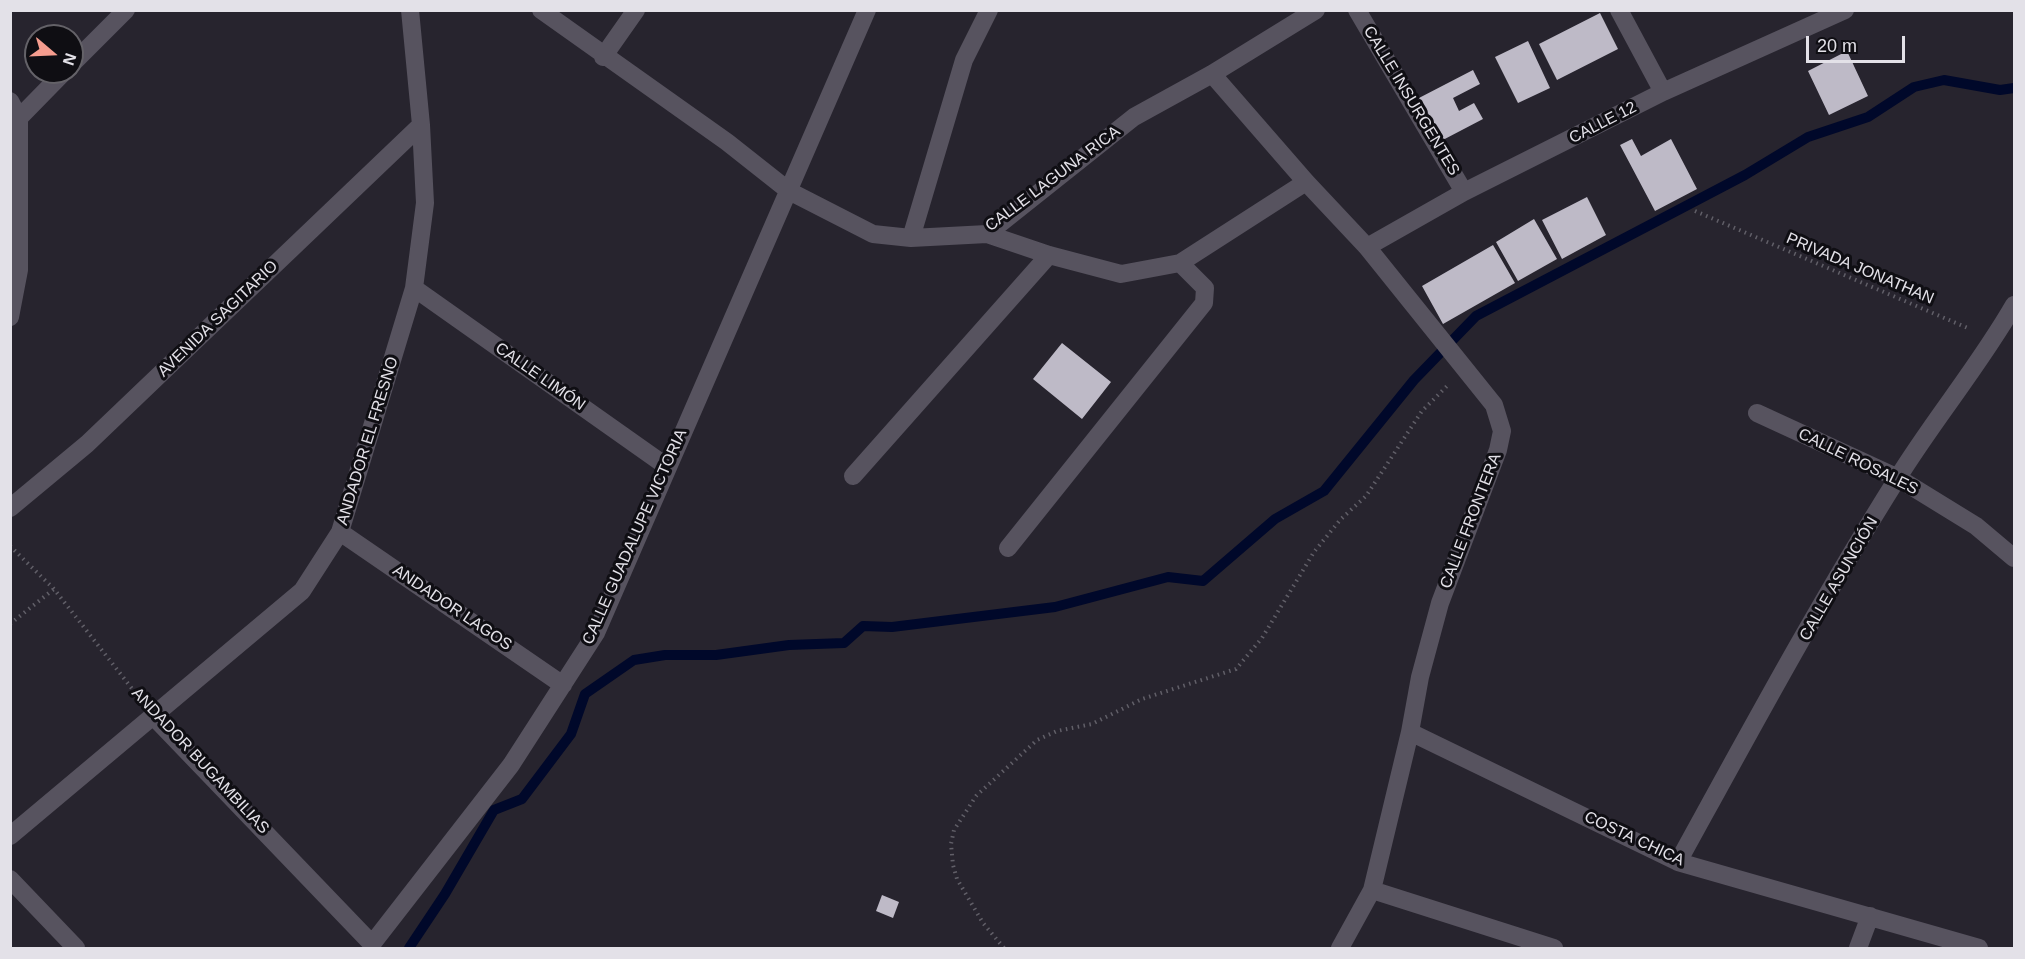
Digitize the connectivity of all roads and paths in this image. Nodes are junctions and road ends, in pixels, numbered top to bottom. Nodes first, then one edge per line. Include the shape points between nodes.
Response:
1 (126, 10) edge
2 (410, 10) edge
3 (541, 10) edge
4 (636, 10) edge
5 (867, 10) edge
6 (989, 10) edge
7 (1316, 10) edge
8 (1357, 10) edge
9 (1619, 10) edge
10 (1834, 13) edge
11 (84, 52) edge
12 (603, 57) junction
13 (1212, 74) junction
14 (49, 84) edge
15 (1663, 92) junction
16 (15, 110) edge
17 (421, 125) junction
18 (1306, 182) junction
19 (789, 190) junction
20 (1464, 192) junction
21 (1695, 211) dead end
22 (987, 234) junction
23 (911, 238) junction
24 (1367, 247) junction
25 (1049, 255) junction
26 (1180, 262) junction
27 (414, 288) junction
28 (2014, 305) edge
29 (10, 317) edge
30 (1994, 340) junction
31 (1464, 368) junction
32 (1757, 413) dead end
33 (666, 466) junction
34 (854, 476) dead end
35 (1898, 478) junction
36 (10, 508) edge
37 (340, 532) junction
38 (10, 546) edge
39 (1008, 548) dead end
40 (2014, 558) edge
41 (54, 589) junction
42 (10, 624) edge
43 (563, 685) junction
44 (154, 717) junction
45 (1410, 732) junction
46 (10, 836) edge
47 (1678, 862) junction
48 (10, 879) edge
49 (1371, 890) junction
50 (1870, 916) junction
51 (372, 944) joint
52 (76, 948) edge
53 (1004, 948) edge
54 (1340, 948) edge
55 (1554, 948) edge
56 (1858, 948) edge
57 (1979, 948) edge

1 - 11 street
2 - 17 street, ANDADOR EL FRESNO
3 - 12 street, CALLE LAGUNA RICA
4 - 12 street
5 - 19 street, CALLE GUADALUPE VICTORIA
6 - 23 street via 964,60
7 - 13 street, CALLE LAGUNA RICA
8 - 20 street, CALLE INSURGENTES
9 - 15 street
10 - 15 street, CALLE 12
12 - 19 street, CALLE LAGUNA RICA
13 - 18 street, CALLE FRONTERA
13 - 22 street, CALLE LAGUNA RICA via 1134,117
14 - 16 street
15 - 20 street, CALLE 12
16 - 29 street via 19,270
17 - 27 street, ANDADOR EL FRESNO via 425,203
17 - 36 street, AVENIDA SAGITARIO via 87,444
18 - 24 street, CALLE FRONTERA
18 - 26 street
19 - 23 street, CALLE LAGUNA RICA via 873,234
19 - 33 street, CALLE GUADALUPE VICTORIA
20 - 24 street, CALLE 12
21 - 30 path, PRIVADA JONATHAN
22 - 23 street, CALLE LAGUNA RICA
22 - 25 street
24 - 31 street, CALLE FRONTERA
25 - 26 street via 1121,274
25 - 34 street
26 - 39 street via 1205,288 1204,303
27 - 33 street, CALLE LIMÓN
27 - 37 street, ANDADOR EL FRESNO
28 - 30 street, CALLE ASUNCIÓN
30 - 35 street, CALLE ASUNCIÓN
31 - 45 street, CALLE FRONTERA via 1494,405 1502,431 1440,603
31 - 53 path via 1422,411 1366,496 1314,552 1262,638 1236,669 1142,699 1092,724 1057,731 1037,740 976,796 954,830 953,865 973,908
32 - 35 street, CALLE ROSALES
33 - 43 street, CALLE GUADALUPE VICTORIA via 596,633
35 - 40 street, CALLE ROSALES via 1976,526
35 - 47 street, CALLE ASUNCIÓN via 1773,690
37 - 43 street, ANDADOR LAGOS
37 - 44 street, ANDADOR EL FRESNO via 302,591
38 - 41 path, ANDADOR BUGAMBILIAS
41 - 42 path
41 - 44 path, ANDADOR BUGAMBILIAS
43 - 51 street, CALLE GUADALUPE VICTORIA via 511,765
44 - 46 street, ANDADOR EL FRESNO
44 - 51 street, ANDADOR BUGAMBILIAS
45 - 47 street, COSTA CHICA
45 - 49 street, CALLE FRONTERA
47 - 50 street, COSTA CHICA
48 - 52 street
49 - 54 street, CALLE FRONTERA
49 - 55 street
50 - 56 street
50 - 57 street, COSTA CHICA

